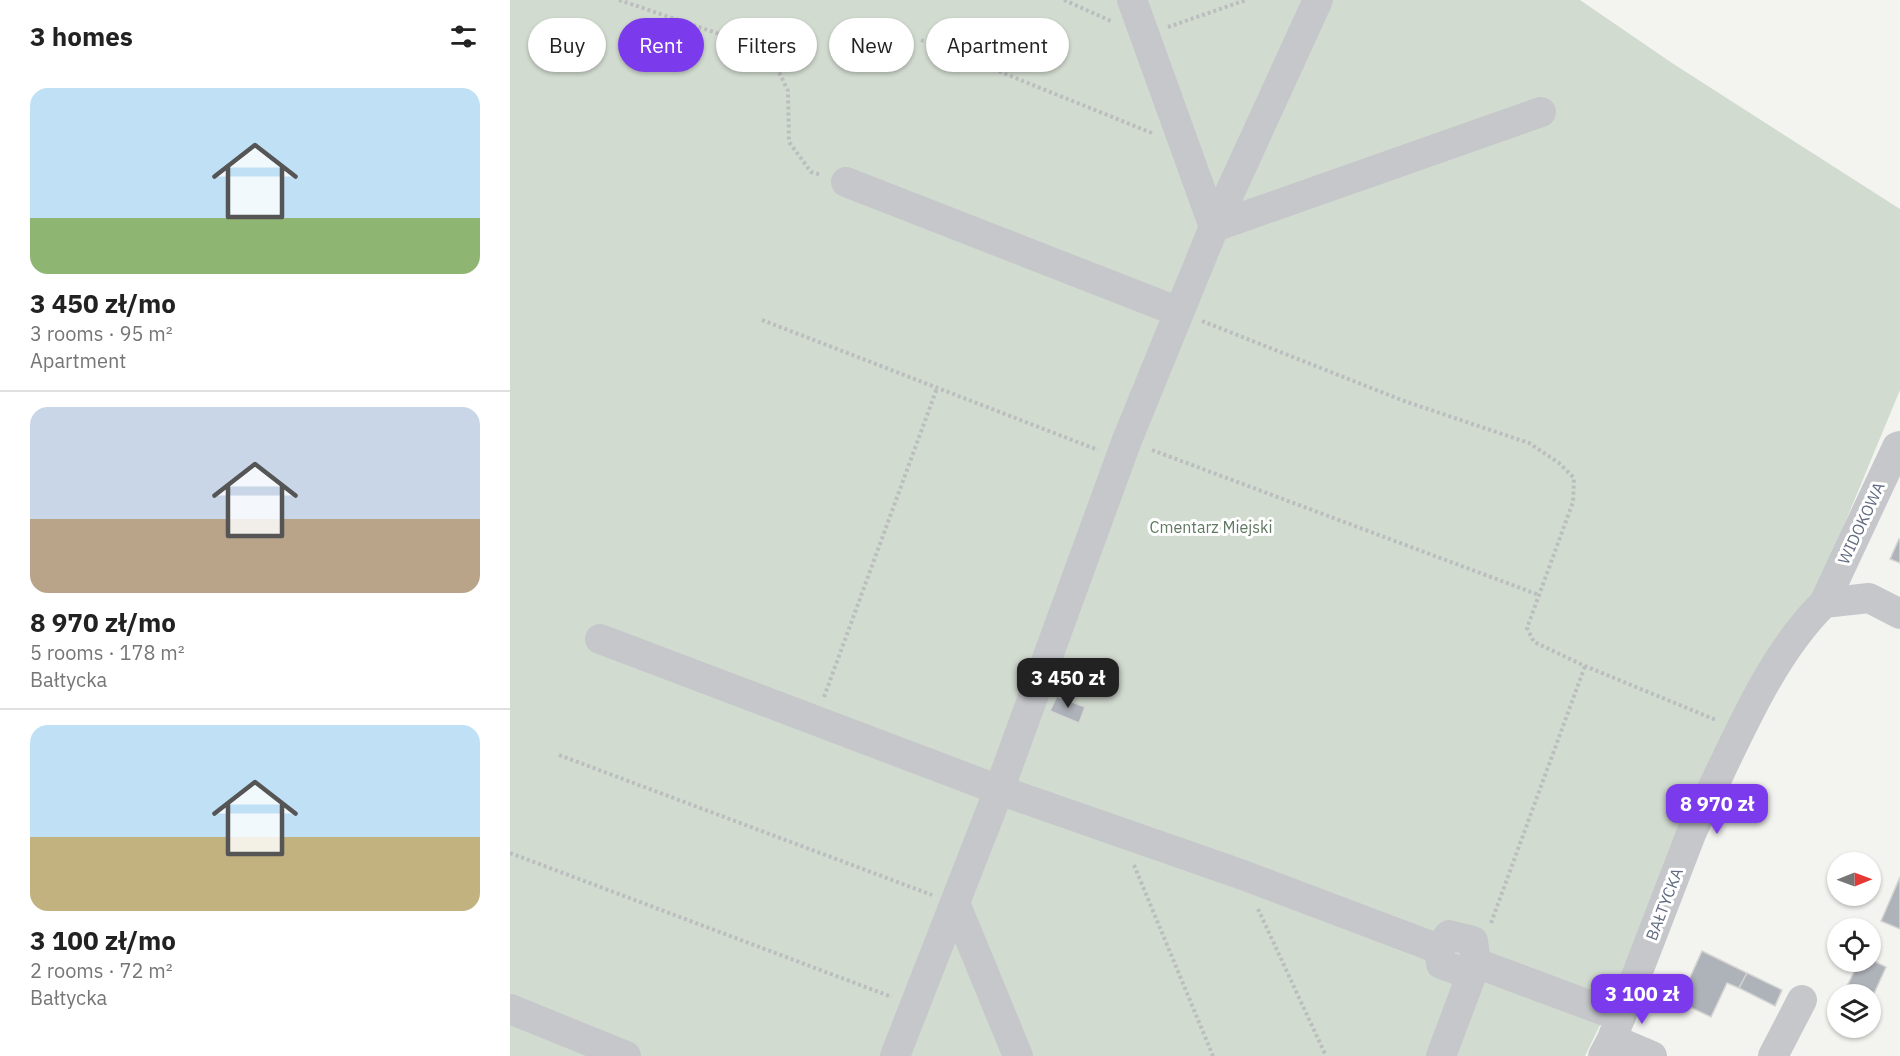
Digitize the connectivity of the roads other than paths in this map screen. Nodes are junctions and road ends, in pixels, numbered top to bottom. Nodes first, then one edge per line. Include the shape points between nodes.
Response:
1 (1132, 0) edge
2 (1318, 0) edge
3 (1541, 112) dead end
4 (846, 182) road end
5 (1214, 227) junction
6 (1179, 312) junction
7 (1900, 446) edge
8 (1824, 603) junction
9 (1900, 614) edge
10 (600, 639) dead end
11 (999, 790) junction
12 (955, 903) junction
13 (1476, 963) junction
14 (1802, 1000) dead end
15 (510, 1009) edge
16 (1612, 1037) edge
17 (1445, 1055) edge
18 (626, 1056) edge
19 (895, 1056) edge
20 (1018, 1056) edge
21 (1652, 1056) edge
22 (1773, 1056) edge

1 - 5 street
2 - 5 street
3 - 5 street
4 - 6 street
5 - 6 street
6 - 11 street
7 - 8 street, WIDOKOWA
8 - 9 street via 1869,598
8 - 16 street, BAŁTYCKA via 1810,616 1768,678 1691,834
10 - 11 street
11 - 12 street
11 - 13 street via 1439,949 1441,964 1460,971
12 - 19 street
12 - 20 street
13 - 16 street
13 - 17 street
14 - 22 street
15 - 18 street
16 - 21 street

